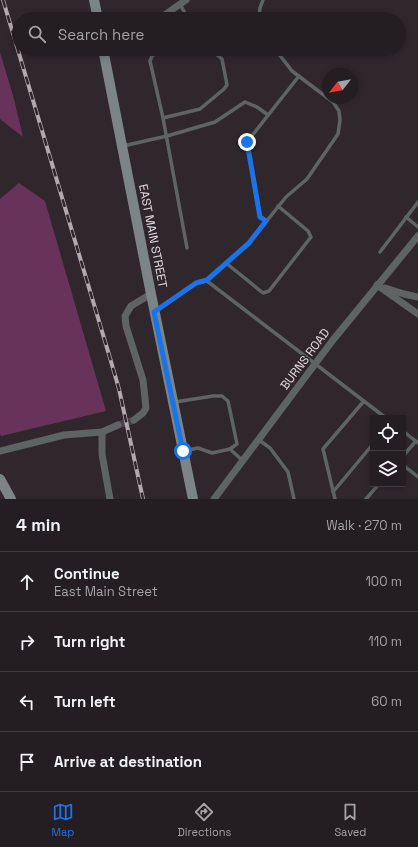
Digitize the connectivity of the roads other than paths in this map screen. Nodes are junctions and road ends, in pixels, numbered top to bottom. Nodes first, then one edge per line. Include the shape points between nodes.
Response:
1 (94, 0) edge
2 (263, 0) edge
3 (183, 2) edge
4 (97, 12) edge
5 (169, 12) edge
6 (186, 12) edge
7 (260, 12) edge
8 (105, 56) edge
9 (152, 56) edge
10 (218, 56) edge
11 (280, 56) edge
12 (299, 76) junction
13 (268, 115) junction
14 (163, 118) junction
15 (166, 136) junction
16 (122, 146) junction
17 (418, 202) edge
18 (278, 206) junction
19 (406, 217) junction
20 (266, 221) junction
21 (418, 227) edge
22 (418, 236) edge
23 (187, 248) dead end
24 (380, 252) dead end
25 (226, 263) junction
26 (207, 280) junction
27 (377, 285) junction
28 (151, 294) junction
29 (418, 297) edge
30 (154, 312) junction
31 (418, 314) edge
32 (316, 364) junction
33 (364, 401) junction
34 (173, 402) junction
35 (382, 415) edge
36 (134, 420) tunnel mouth
37 (118, 425) tunnel mouth
38 (102, 432) junction
39 (406, 434) edge
40 (259, 440) junction
41 (417, 442) edge
42 (370, 448) edge
43 (230, 449) junction
44 (0, 451) edge
45 (183, 451) junction
46 (406, 453) edge
47 (243, 461) junction
48 (406, 467) edge
49 (418, 477) edge
50 (0, 479) edge
51 (376, 487) edge
52 (332, 492) junction
53 (11, 499) edge
54 (110, 499) edge
55 (193, 499) edge
56 (214, 499) edge
57 (294, 499) edge
58 (335, 499) edge
59 (366, 499) edge

1 - 4 main road
2 - 7 lane
3 - 5 street
3 - 6 lane
8 - 16 main road, EAST MAIN STREET
9 - 14 lane via 150,61
10 - 14 lane via 222,59 227,85 224,89 200,109
11 - 12 lane
12 - 13 lane
12 - 18 lane via 333,102 339,111 338,134 307,179
13 - 15 lane via 245,102 215,122
13 - 20 lane via 247,142 260,217
14 - 15 lane
15 - 16 lane
15 - 23 lane
16 - 28 main road, EAST MAIN STREET
17 - 19 lane
18 - 20 lane
18 - 25 lane via 308,231 311,238 269,291 263,293
19 - 21 lane
19 - 24 lane
20 - 25 lane via 249,243
22 - 27 street, BURNS ROAD
25 - 26 lane
26 - 30 lane via 196,283
26 - 32 lane
27 - 29 street
27 - 31 street
27 - 32 street, BURNS ROAD
28 - 30 main road, EAST MAIN STREET
28 - 36 street via 131,306 125,316 142,380 146,408
30 - 34 main road, EAST MAIN STREET
32 - 33 lane
32 - 40 street, BURNS ROAD
33 - 35 lane
33 - 52 lane via 323,449
34 - 43 lane via 222,396 228,401 237,444
34 - 45 main road, EAST MAIN STREET
37 - 38 street
38 - 44 street via 64,436
38 - 54 street via 102,454
39 - 41 lane
40 - 47 street, BURNS ROAD
40 - 57 lane via 270,448 288,472
41 - 46 lane
42 - 52 lane
43 - 45 lane via 212,453 198,448
43 - 47 lane
45 - 55 main road, EAST MAIN STREET
47 - 56 street, BURNS ROAD
48 - 49 lane
50 - 53 main road
51 - 59 lane
52 - 58 lane

